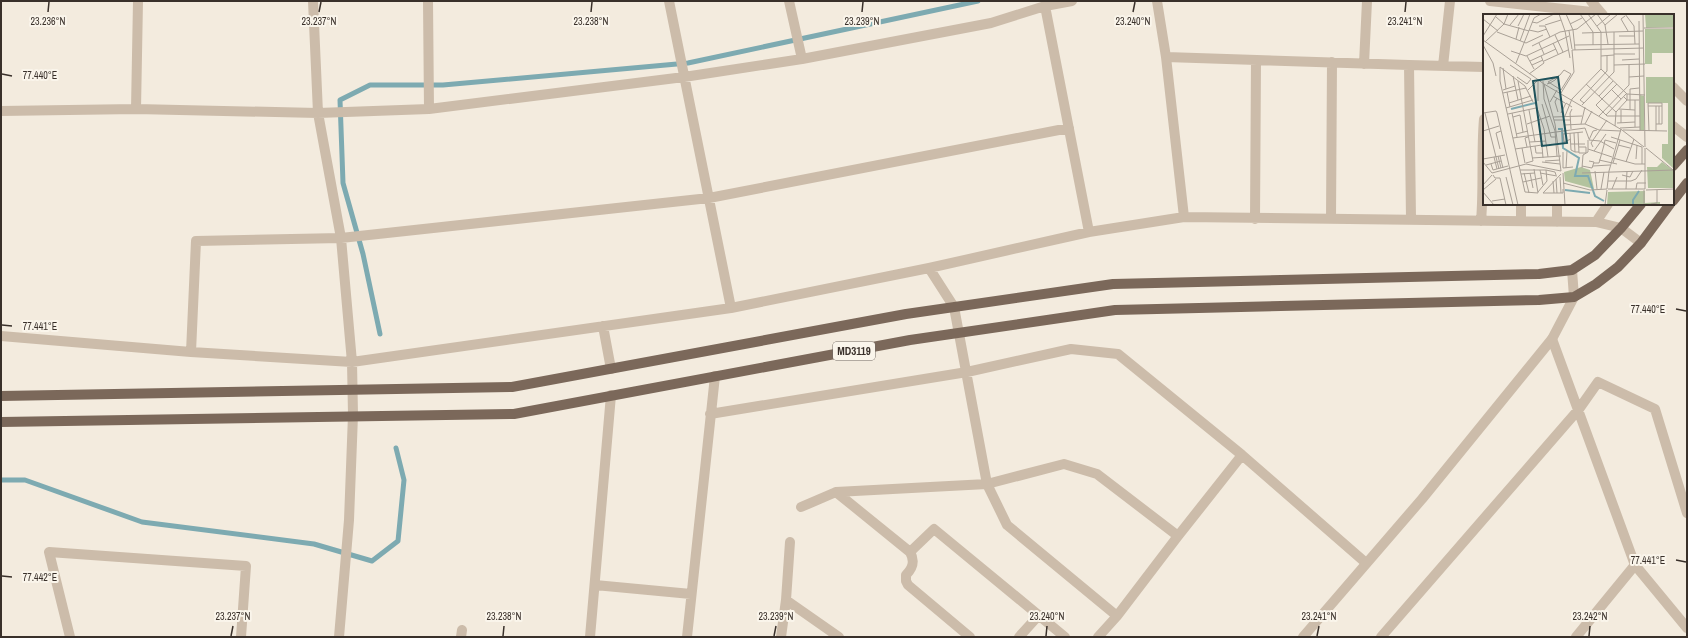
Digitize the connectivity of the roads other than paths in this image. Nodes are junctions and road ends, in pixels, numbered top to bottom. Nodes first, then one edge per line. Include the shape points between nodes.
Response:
1 (138, 1) edge
2 (313, 1) edge
3 (428, 1) edge
4 (669, 1) edge
5 (789, 1) edge
6 (1072, 1) edge
7 (1157, 1) edge
8 (1367, 1) edge
9 (1450, 1) edge
10 (1490, 1) edge
11 (1591, 1) edge
12 (1046, 6) junction
13 (1602, 14) edge
14 (1166, 57) junction
15 (802, 59) junction
16 (1256, 60) junction
17 (1332, 62) junction
18 (1364, 64) junction
19 (1409, 66) junction
20 (1443, 66) junction
21 (1483, 67) edge
22 (684, 76) junction
23 (1674, 88) edge
24 (1687, 102) edge
25 (136, 109) junction
26 (429, 109) junction
27 (1, 111) edge
28 (318, 113) junction
29 (1674, 127) edge
30 (1069, 128) junction
31 (1483, 132) edge
32 (1687, 137) edge
33 (1687, 150) edge
34 (1674, 165) edge
35 (1687, 183) edge
36 (1483, 189) edge
37 (1483, 189) edge
38 (709, 198) junction
39 (1674, 200) edge
40 (1521, 205) edge
41 (1557, 205) edge
42 (1640, 205) edge
43 (1669, 205) edge
44 (1604, 207) edge
45 (1184, 217) junction
46 (1256, 219) junction
47 (1331, 219) junction
48 (1411, 220) junction
49 (1481, 221) junction
50 (1521, 221) junction
51 (1557, 222) junction
52 (1596, 222) junction
53 (1621, 228) junction
54 (1089, 232) junction
55 (341, 238) junction
56 (1641, 242) junction
57 (929, 268) junction
58 (1572, 270) junction
59 (1574, 297) junction
60 (954, 307) junction
61 (731, 308) junction
62 (603, 326) junction
63 (959, 334) junction
64 (1, 336) edge
65 (1552, 339) junction
66 (191, 352) junction
67 (352, 362) junction
68 (611, 369) junction
69 (967, 372) junction
70 (715, 376) junction
71 (353, 389) junction
72 (611, 395) junction
73 (1, 396) edge
74 (1579, 409) junction
75 (710, 414) junction
76 (353, 416) junction
77 (1, 422) edge
78 (1242, 455) junction
79 (987, 484) junction
80 (836, 492) junction
81 (801, 507) dead end
82 (1687, 513) edge
83 (1178, 536) junction
84 (790, 542) dead end
85 (910, 552) junction
86 (1366, 563) junction
87 (1635, 565) junction
88 (595, 585) junction
89 (691, 594) junction
90 (786, 600) junction
91 (1039, 615) junction
92 (1117, 616) junction
93 (1687, 628) edge
94 (70, 637) edge
95 (241, 637) edge
96 (339, 637) edge
97 (590, 637) edge
98 (687, 637) edge
99 (781, 637) edge
100 (839, 637) edge
101 (970, 637) edge
102 (1020, 637) edge
103 (1065, 637) edge
104 (1098, 637) edge
105 (1303, 637) edge
106 (1381, 637) edge
107 (1576, 637) edge

1 - 25 street
2 - 28 street
3 - 26 street
4 - 22 street
5 - 15 street
6 - 12 street
7 - 14 street
8 - 18 street
9 - 20 street
10 - 13 street
11 - 13 street
12 - 15 street via 991,23
12 - 30 street
14 - 16 street
14 - 45 street
15 - 22 street
16 - 17 street
16 - 46 street
17 - 18 street
17 - 47 street
18 - 19 street
19 - 20 street
19 - 48 street
20 - 21 street
22 - 26 street
22 - 38 street
23 - 24 street
25 - 27 street
25 - 28 street
26 - 28 street
28 - 55 street
29 - 32 street
30 - 38 street
30 - 54 street
31 - 36 street
33 - 34 main road
35 - 39 main road
37 - 49 street
38 - 55 street
38 - 61 street
40 - 50 street
41 - 51 street
42 - 53 main road, MD3119
43 - 56 main road, MD3119
44 - 52 street
45 - 46 street
45 - 54 street
46 - 47 street
47 - 48 street
48 - 49 street
49 - 50 street
50 - 51 street
51 - 52 street
52 - 53 street
53 - 56 street
53 - 58 main road, MD3119 via 1595,255
54 - 57 street
55 - 66 street via 196,241
55 - 67 street
56 - 59 main road, MD3119 via 1618,267
57 - 60 street
57 - 61 street
58 - 59 street
58 - 60 main road, MD3119 via 1539,274 1113,284
59 - 63 main road, MD3119 via 1539,300 1115,310
59 - 65 street
60 - 63 street
60 - 68 main road, MD3119 via 898,315
61 - 62 street
62 - 67 street
62 - 68 street
63 - 69 street
63 - 70 main road, MD3119 via 910,340
64 - 66 street
65 - 74 street
65 - 86 street via 1422,499
66 - 67 street
67 - 71 street
68 - 71 main road, MD3119 via 512,387
69 - 75 street
69 - 78 street via 1071,348 1118,354
69 - 79 street
70 - 72 main road, MD3119
70 - 75 street
71 - 73 main road, MD3119
71 - 76 street
72 - 76 main road, MD3119 via 514,414
72 - 88 street
74 - 82 street via 1598,382 1655,409
74 - 87 street
74 - 106 street
75 - 89 street
76 - 77 main road, MD3119
76 - 96 street via 349,520
78 - 83 street
78 - 86 street
79 - 80 street
79 - 83 street via 1064,464 1097,474
79 - 92 street via 1007,525
80 - 81 street
80 - 85 street
83 - 92 street
84 - 90 street
85 - 91 street via 934,529
85 - 101 street via 913,562 911,570 906,575 908,585
86 - 105 street
87 - 93 street
87 - 107 street
88 - 89 street
88 - 97 street
89 - 98 street
90 - 99 street
90 - 100 street
91 - 102 street
91 - 103 street
92 - 104 street
94 - 95 street via 49,552 246,566

